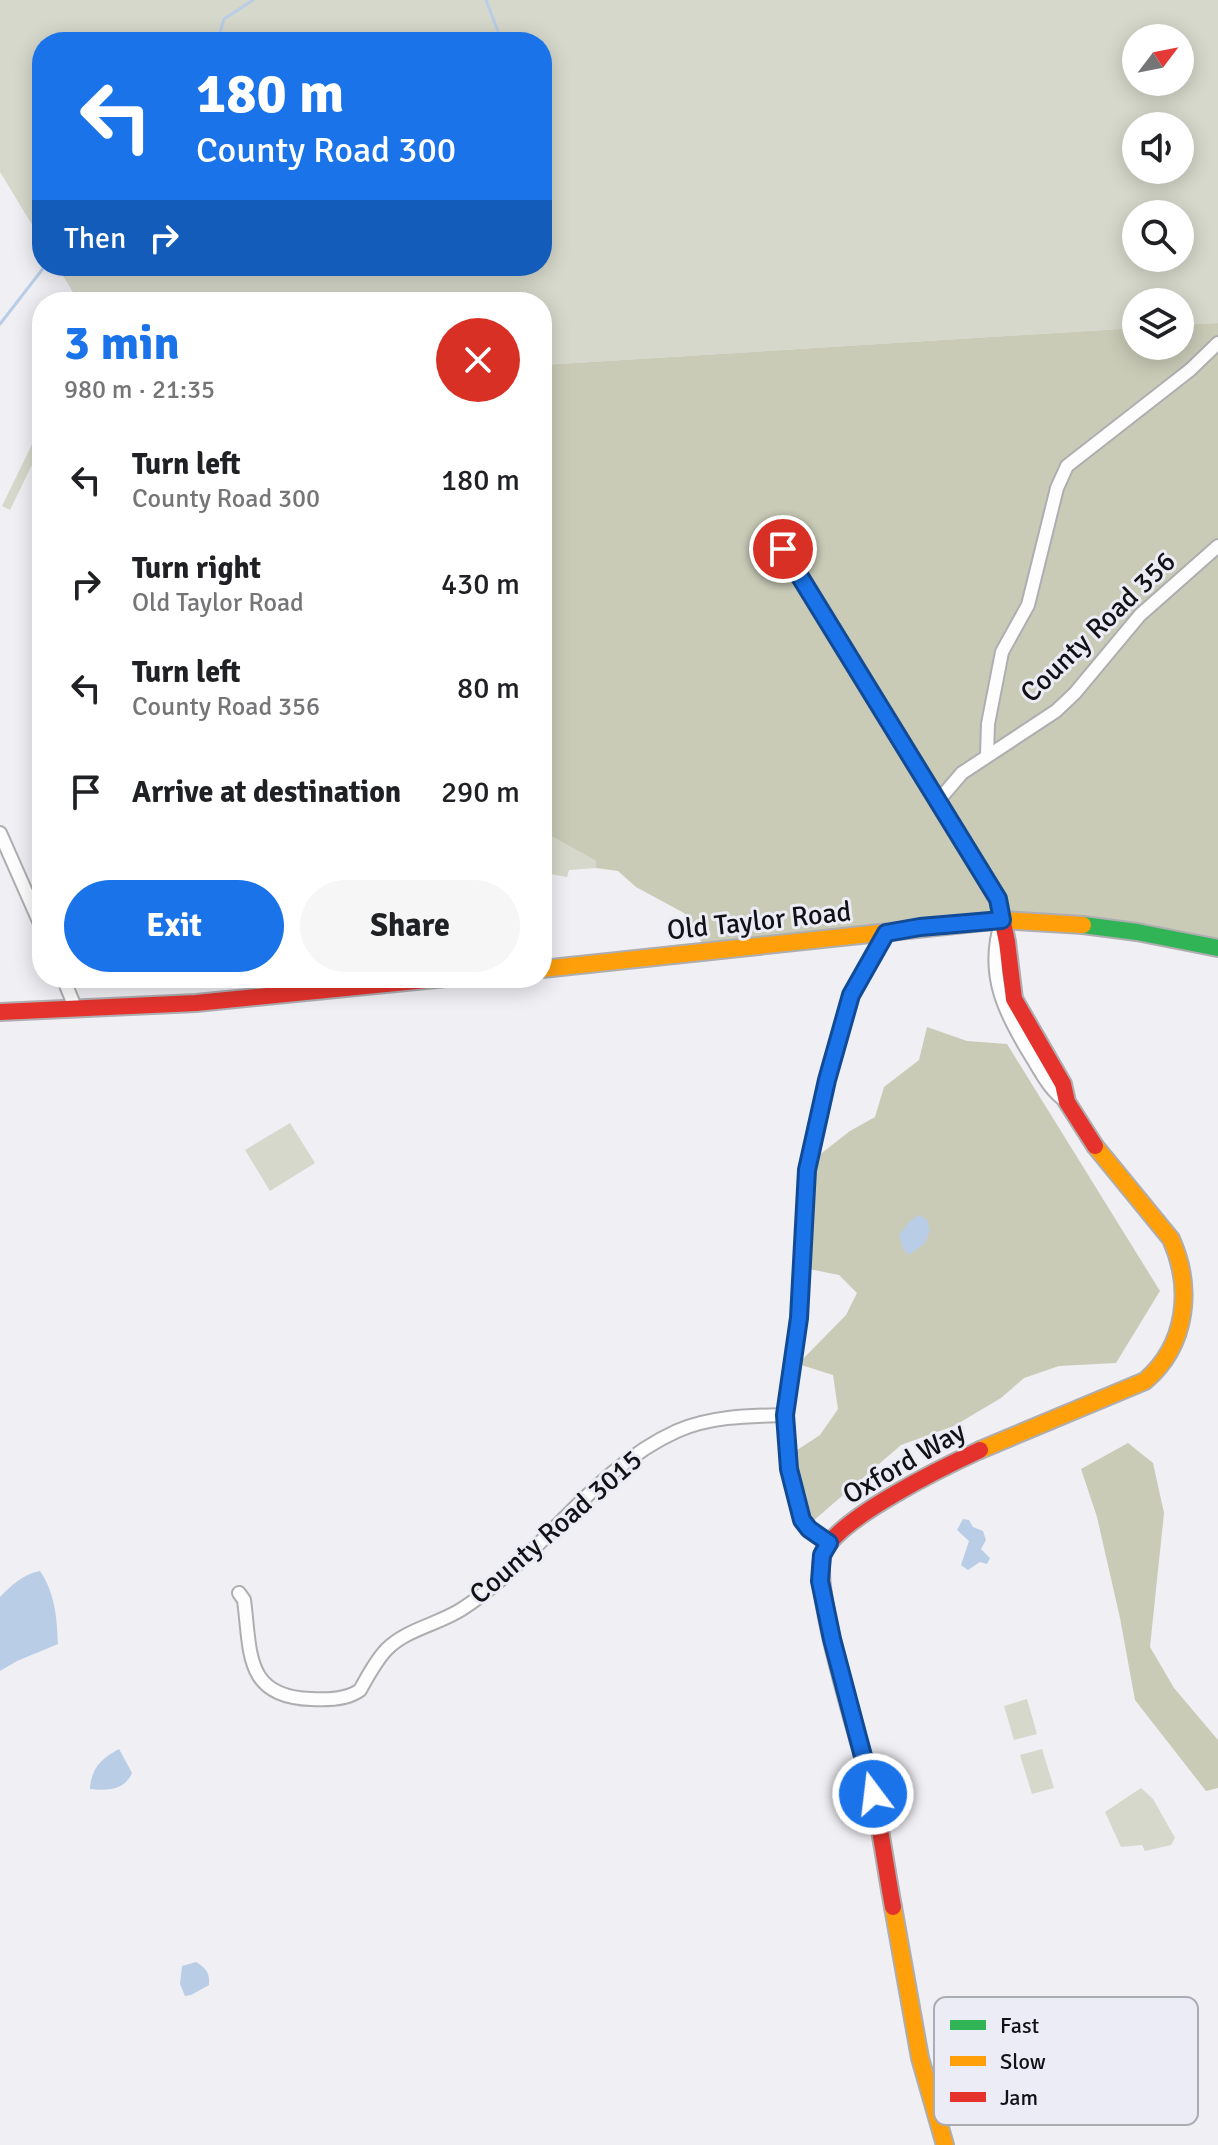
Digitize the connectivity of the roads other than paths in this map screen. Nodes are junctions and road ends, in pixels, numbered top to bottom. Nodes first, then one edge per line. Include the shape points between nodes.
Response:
1 (1218, 343) edge
2 (777, 539) dead end
3 (1218, 546) edge
4 (987, 754) junction
5 (938, 801) junction
6 (0, 833) edge
7 (32, 905) edge
8 (1002, 920) junction
9 (886, 933) junction
10 (1218, 948) edge
11 (552, 968) edge
12 (67, 988) edge
13 (346, 988) edge
14 (75, 1007) junction
15 (0, 1012) edge
16 (785, 1415) junction
17 (829, 1543) junction
18 (239, 1593) dead end
19 (934, 2107) edge
20 (939, 2125) edge
21 (945, 2145) edge

1 - 4 street via 1067,466 1028,605 1002,652
2 - 5 street
3 - 4 street, County Road 356 via 1140,615 1056,711
4 - 5 street, County Road 356
5 - 8 street via 998,899
6 - 7 street
8 - 9 street, Old Taylor Road
8 - 10 street, Old Taylor Road via 1137,930
8 - 17 street, Oxford Way via 1014,999 1063,1084 1067,1102 1093,1143 1171,1239 1179,1257 1185,1295 1177,1340 1145,1381 956,1460 860,1516
9 - 11 street, Old Taylor Road
9 - 16 street via 851,995 807,1170 799,1318
12 - 14 street
13 - 14 street via 196,1003
14 - 15 street
16 - 17 street via 789,1469 802,1520
16 - 18 street, County Road 3015 via 731,1417 679,1431 639,1453 462,1609 387,1649 355,1694 297,1699 266,1686 252,1660
17 - 19 street, Oxford Way via 822,1555 820,1581 873,1794 920,2058
20 - 21 street, Oxford Way

